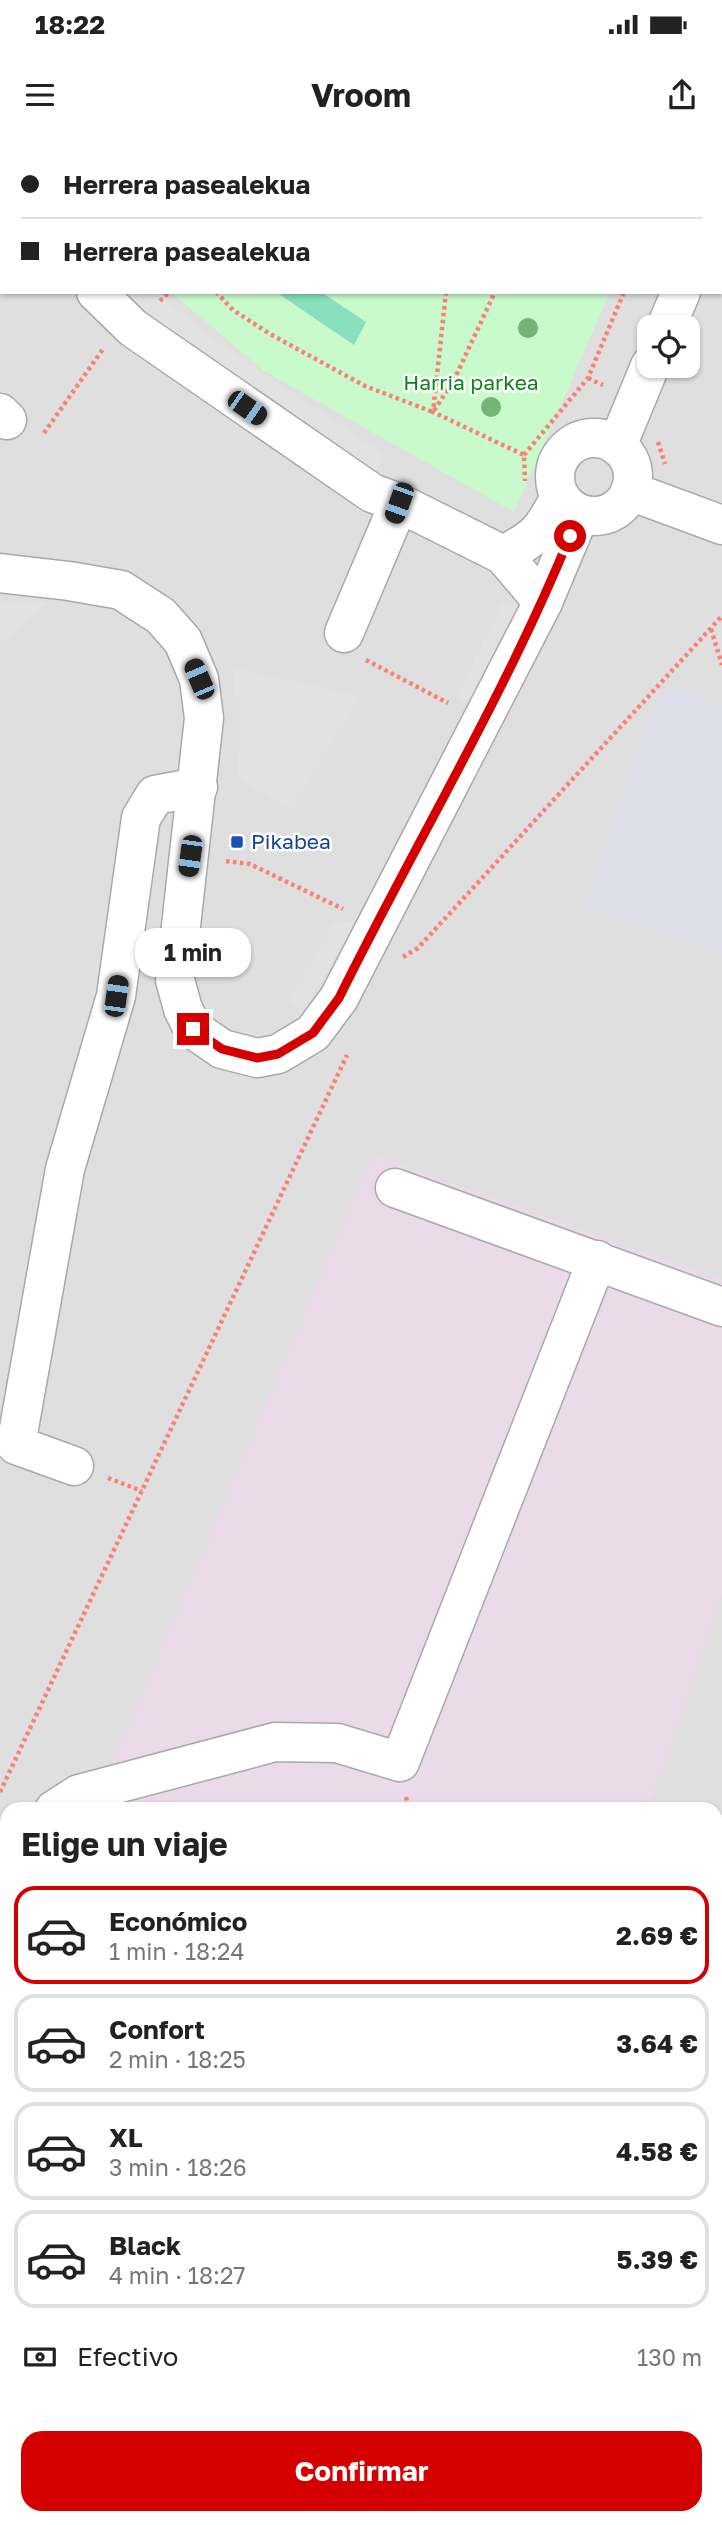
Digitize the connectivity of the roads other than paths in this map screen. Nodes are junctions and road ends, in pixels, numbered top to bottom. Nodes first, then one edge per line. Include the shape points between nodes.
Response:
1 (98, 294) edge
2 (680, 294) edge
3 (671, 315) edge
4 (645, 378) edge
5 (617, 446) junction
6 (630, 491) junction
7 (555, 500) junction
8 (399, 503) junction
9 (722, 525) edge
10 (503, 555) junction
11 (0, 573) edge
12 (543, 602) junction
13 (354, 645) road end
14 (198, 787) junction
15 (395, 1188) dead end
16 (597, 1260) junction
17 (722, 1307) edge
18 (74, 1466) dead end
19 (66, 1802) edge

1 - 8 street via 133,328 212,384 372,493
2 - 3 street
4 - 5 street
5 - 6 street via 631,466
5 - 7 street via 592,438 568,449 556,471
6 - 7 street via 615,510 603,515 591,516
6 - 9 street
7 - 10 street via 548,522 529,542
7 - 12 street
8 - 10 street
8 - 13 street
10 - 12 street
11 - 14 street via 121,590 161,616 183,641 199,679 204,718
12 - 14 street via 339,998 313,1033 278,1054 257,1058 222,1049 193,1029 183,1009 175,980 177,943
14 - 18 street via 155,795 141,818 116,996 65,1169 16,1445
15 - 16 street
16 - 17 street
16 - 19 street via 400,1762 337,1744 275,1742 79,1794

